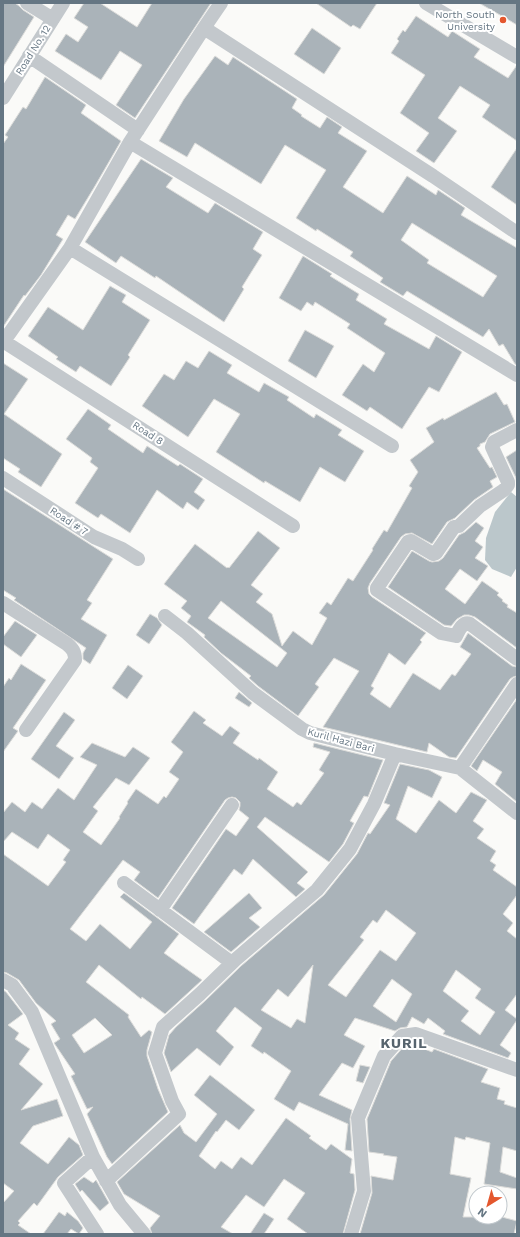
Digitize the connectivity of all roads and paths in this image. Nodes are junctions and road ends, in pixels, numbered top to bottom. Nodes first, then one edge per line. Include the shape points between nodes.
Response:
1 (27, 3) edge
2 (63, 3) edge
3 (221, 3) edge
4 (426, 3) edge
5 (53, 19) junction
6 (204, 28) junction
7 (29, 56) junction
8 (517, 57) edge
9 (3, 98) edge
10 (138, 130) junction
11 (130, 142) junction
12 (517, 234) edge
13 (70, 248) junction
14 (3, 341) edge
15 (517, 374) edge
16 (517, 430) edge
17 (392, 446) dead end
18 (3, 478) edge
19 (293, 526) dead end
20 (138, 559) dead end
21 (3, 603) edge
22 (164, 616) dead end
23 (517, 659) edge
24 (517, 684) edge
25 (26, 730) dead end
26 (395, 754) junction
27 (460, 768) junction
28 (232, 805) dead end
29 (517, 813) edge
30 (124, 883) dead end
31 (160, 910) junction
32 (232, 963) junction
33 (3, 980) edge
34 (517, 1070) edge
35 (93, 1157) junction
36 (106, 1181) junction
37 (97, 1234) edge
38 (144, 1234) edge
39 (351, 1234) edge

1 - 5 street
2 - 5 street, Road No. 12
3 - 6 street
4 - 8 street
5 - 7 street, Road No. 12
6 - 10 street
6 - 12 street via 427,172
7 - 9 street, Road No. 12
7 - 10 street
10 - 11 street
11 - 13 street
11 - 15 street
13 - 14 street
13 - 17 street
14 - 19 street, Road 8
16 - 23 street via 494,442 492,448 508,482 504,490 453,528 436,553 433,554 408,542 377,590 441,632 456,636 464,624 470,624
18 - 20 street, Road # 7 via 94,537
21 - 25 street via 67,644 75,654 75,660
22 - 26 street, Kuril Hazi Bari via 187,633 253,694 302,729
24 - 27 street
26 - 27 street, Kuril Hazi Bari
26 - 32 street via 374,804 350,849 316,890
27 - 29 street, Kuril Hazi Bari
28 - 31 street
30 - 31 street
31 - 32 street
32 - 36 street via 162,1027 155,1053 179,1114
33 - 35 street via 12,985 32,1012
34 - 39 street via 416,1034 402,1036 384,1056 358,1118 364,1191
35 - 36 street
35 - 37 street via 64,1183
36 - 38 street via 120,1205

